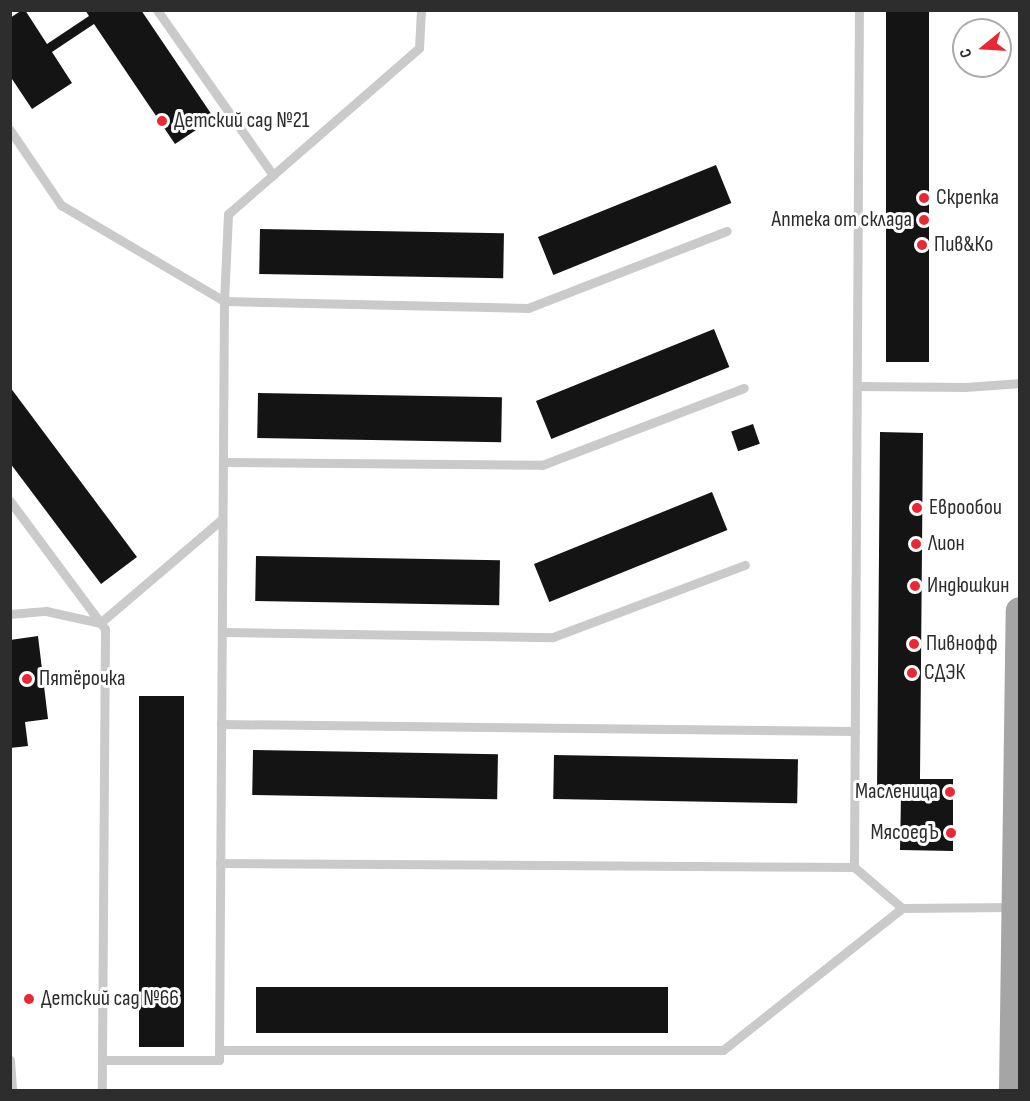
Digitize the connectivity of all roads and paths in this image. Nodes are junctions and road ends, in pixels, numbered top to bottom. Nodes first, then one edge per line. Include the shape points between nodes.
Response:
1 (157, 10) edge
2 (421, 10) edge
3 (859, 10) edge
4 (10, 130) edge
5 (273, 175) junction
6 (727, 231) dead end
7 (224, 301) junction
8 (1020, 383) edge
9 (857, 386) junction
10 (744, 388) dead end
11 (223, 462) junction
12 (10, 501) edge
13 (222, 519) junction
14 (745, 566) dead end
15 (1020, 611) edge
16 (10, 614) edge
17 (100, 622) junction
18 (222, 632) junction
19 (221, 723) junction
20 (855, 731) junction
21 (220, 863) junction
22 (854, 867) junction
23 (1015, 907) junction
24 (902, 908) junction
25 (219, 1050) junction
26 (10, 1060) edge
27 (102, 1060) junction
28 (12, 1090) edge
29 (102, 1090) edge
30 (1013, 1090) edge

1 - 5 lane
2 - 5 lane via 419,48
3 - 9 lane
4 - 7 lane via 61,205
5 - 7 lane via 228,214
6 - 7 lane via 528,308
7 - 11 lane
8 - 9 lane
9 - 20 lane
10 - 11 lane via 543,465
11 - 13 lane
12 - 17 lane
13 - 17 lane
13 - 18 lane
14 - 18 lane via 553,637
15 - 23 main road
16 - 17 lane via 46,611
17 - 27 lane via 105,629
18 - 19 lane
19 - 20 lane
19 - 21 lane
20 - 22 lane
21 - 22 lane
21 - 25 lane
22 - 24 lane
23 - 24 lane
23 - 30 main road
24 - 25 lane via 723,1050
25 - 27 lane via 219,1060
26 - 28 lane
27 - 29 lane

